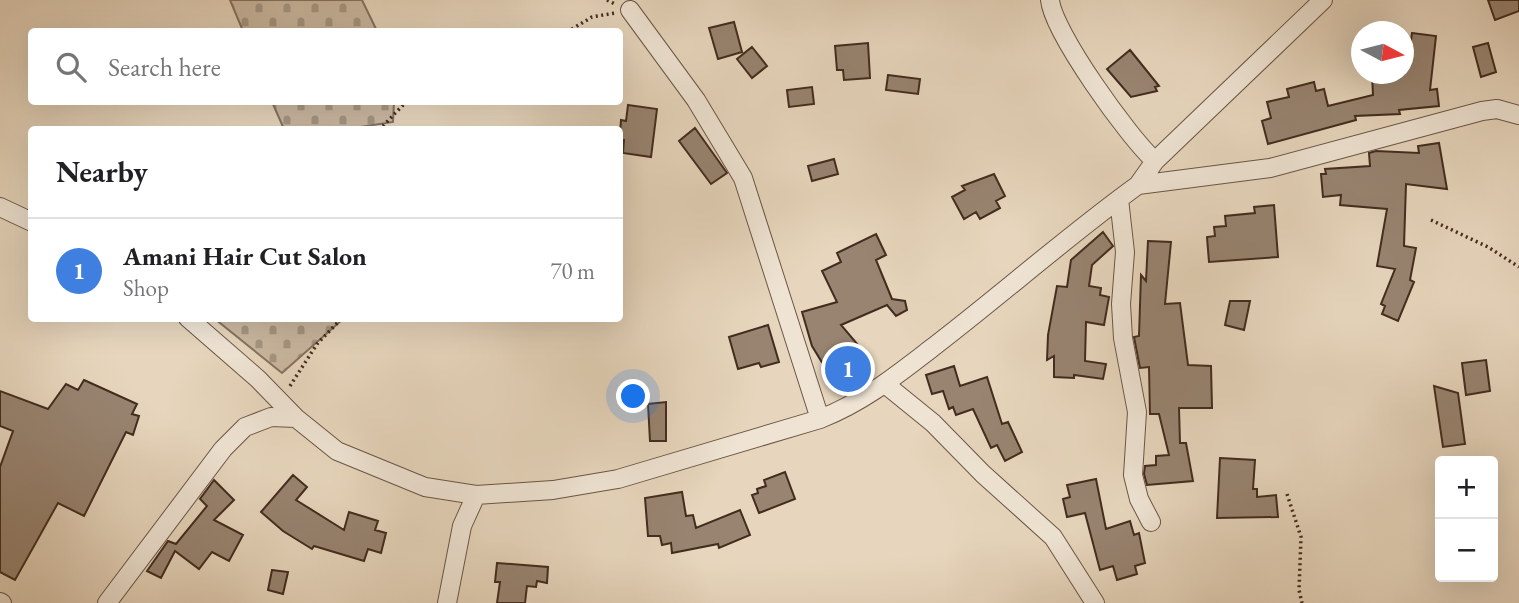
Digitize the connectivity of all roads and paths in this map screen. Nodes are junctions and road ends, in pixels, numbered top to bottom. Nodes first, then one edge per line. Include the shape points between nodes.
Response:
1 (1050, 0) edge
2 (1322, 0) edge
3 (630, 10) joint
4 (574, 28) edge
5 (403, 105) edge
6 (1519, 114) edge
7 (383, 126) edge
8 (1155, 161) junction
9 (1138, 185) junction
10 (1119, 199) junction
11 (0, 207) edge
12 (28, 220) edge
13 (1431, 220) dead end
14 (1519, 267) edge
15 (192, 322) edge
16 (338, 322) edge
17 (885, 384) junction
18 (280, 402) junction
19 (296, 418) junction
20 (820, 419) junction
21 (1287, 494) dead end
22 (477, 495) junction
23 (1151, 522) dead end
24 (107, 603) edge
25 (447, 603) edge
26 (1095, 603) edge
27 (1303, 603) edge

1 - 8 street via 1081,65 1140,148
2 - 8 street
3 - 4 path via 592,17
3 - 20 street via 696,100 743,178
5 - 7 path
6 - 9 street via 1482,111 1270,168
8 - 9 street
9 - 10 street
10 - 17 street
10 - 23 street via 1125,252 1123,338 1137,412 1133,475
11 - 12 street
13 - 14 path
15 - 18 street
16 - 18 path via 317,344
17 - 20 street
17 - 26 street via 1053,537
18 - 19 street
19 - 22 street via 337,451 425,487
19 - 24 street via 271,417 245,427 192,486
20 - 22 street via 618,479 553,490
21 - 27 path via 1301,537 1299,590
22 - 25 street via 461,526

